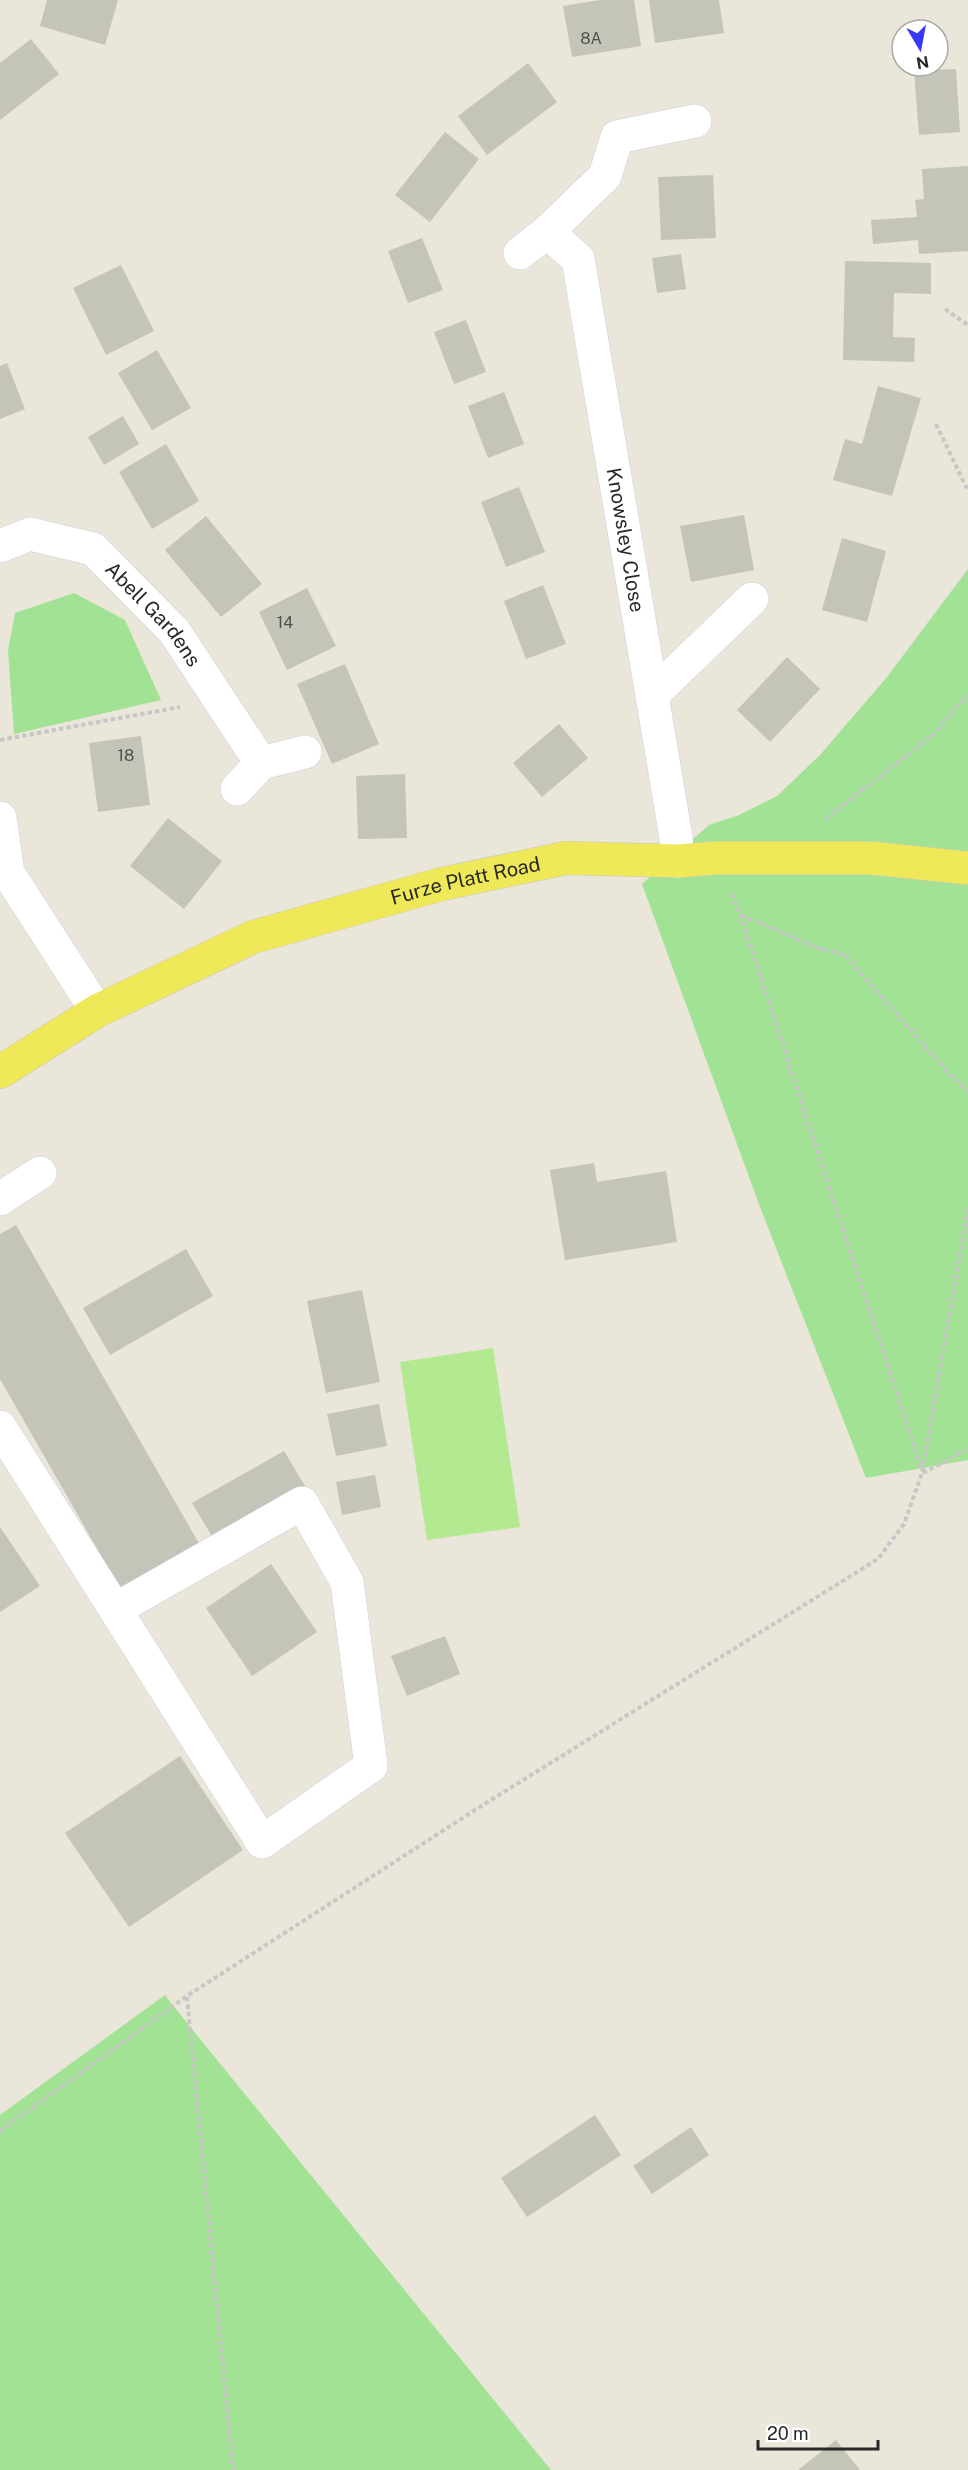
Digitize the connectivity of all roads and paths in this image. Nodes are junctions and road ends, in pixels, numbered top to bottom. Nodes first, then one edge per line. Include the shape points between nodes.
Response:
1 (695, 122) dead end
2 (547, 232) junction
3 (520, 253) dead end
4 (945, 309) dead end
5 (968, 325) edge
6 (936, 424) dead end
7 (968, 491) edge
8 (0, 546) edge
9 (752, 599) dead end
10 (652, 694) junction
11 (968, 695) edge
12 (219, 699) junction
13 (0, 740) edge
14 (305, 752) dead end
15 (261, 764) junction
16 (237, 789) dead end
17 (0, 818) edge
18 (819, 823) dead end
19 (714, 858) junction
20 (678, 861) junction
21 (968, 868) edge
22 (740, 914) junction
23 (97, 1011) junction
24 (0, 1072) edge
25 (968, 1091) edge
26 (40, 1173) dead end
27 (0, 1199) edge
28 (968, 1208) edge
29 (0, 1427) edge
30 (968, 1449) edge
31 (922, 1473) junction
32 (116, 1609) junction
33 (187, 1996) junction
34 (0, 2131) edge
35 (233, 2470) edge

1 - 2 street via 618,137 605,176
2 - 3 street
2 - 10 street, Knowsley Close via 578,259
4 - 5 path
6 - 7 path
8 - 12 street, Abell Gardens via 30,534 93,549 174,631
9 - 10 street
10 - 20 street, Knowsley Close
11 - 18 path via 932,736
12 - 13 path
12 - 15 street, Abell Gardens
14 - 15 street
15 - 16 street
17 - 23 street via 8,873
19 - 20 main road, Furze Platt Road
19 - 21 main road, Furze Platt Road via 871,858
19 - 22 path
20 - 23 main road, Furze Platt Road via 566,858 442,884 253,938
22 - 25 path via 807,944 844,955
22 - 31 path
23 - 24 main road, Furze Platt Road
26 - 27 street
28 - 31 path
29 - 32 street
30 - 31 path
31 - 33 path via 904,1524 878,1559 475,1810
32 - 32 street via 262,1842 371,1766 347,1582 302,1503
33 - 34 path
33 - 35 path

